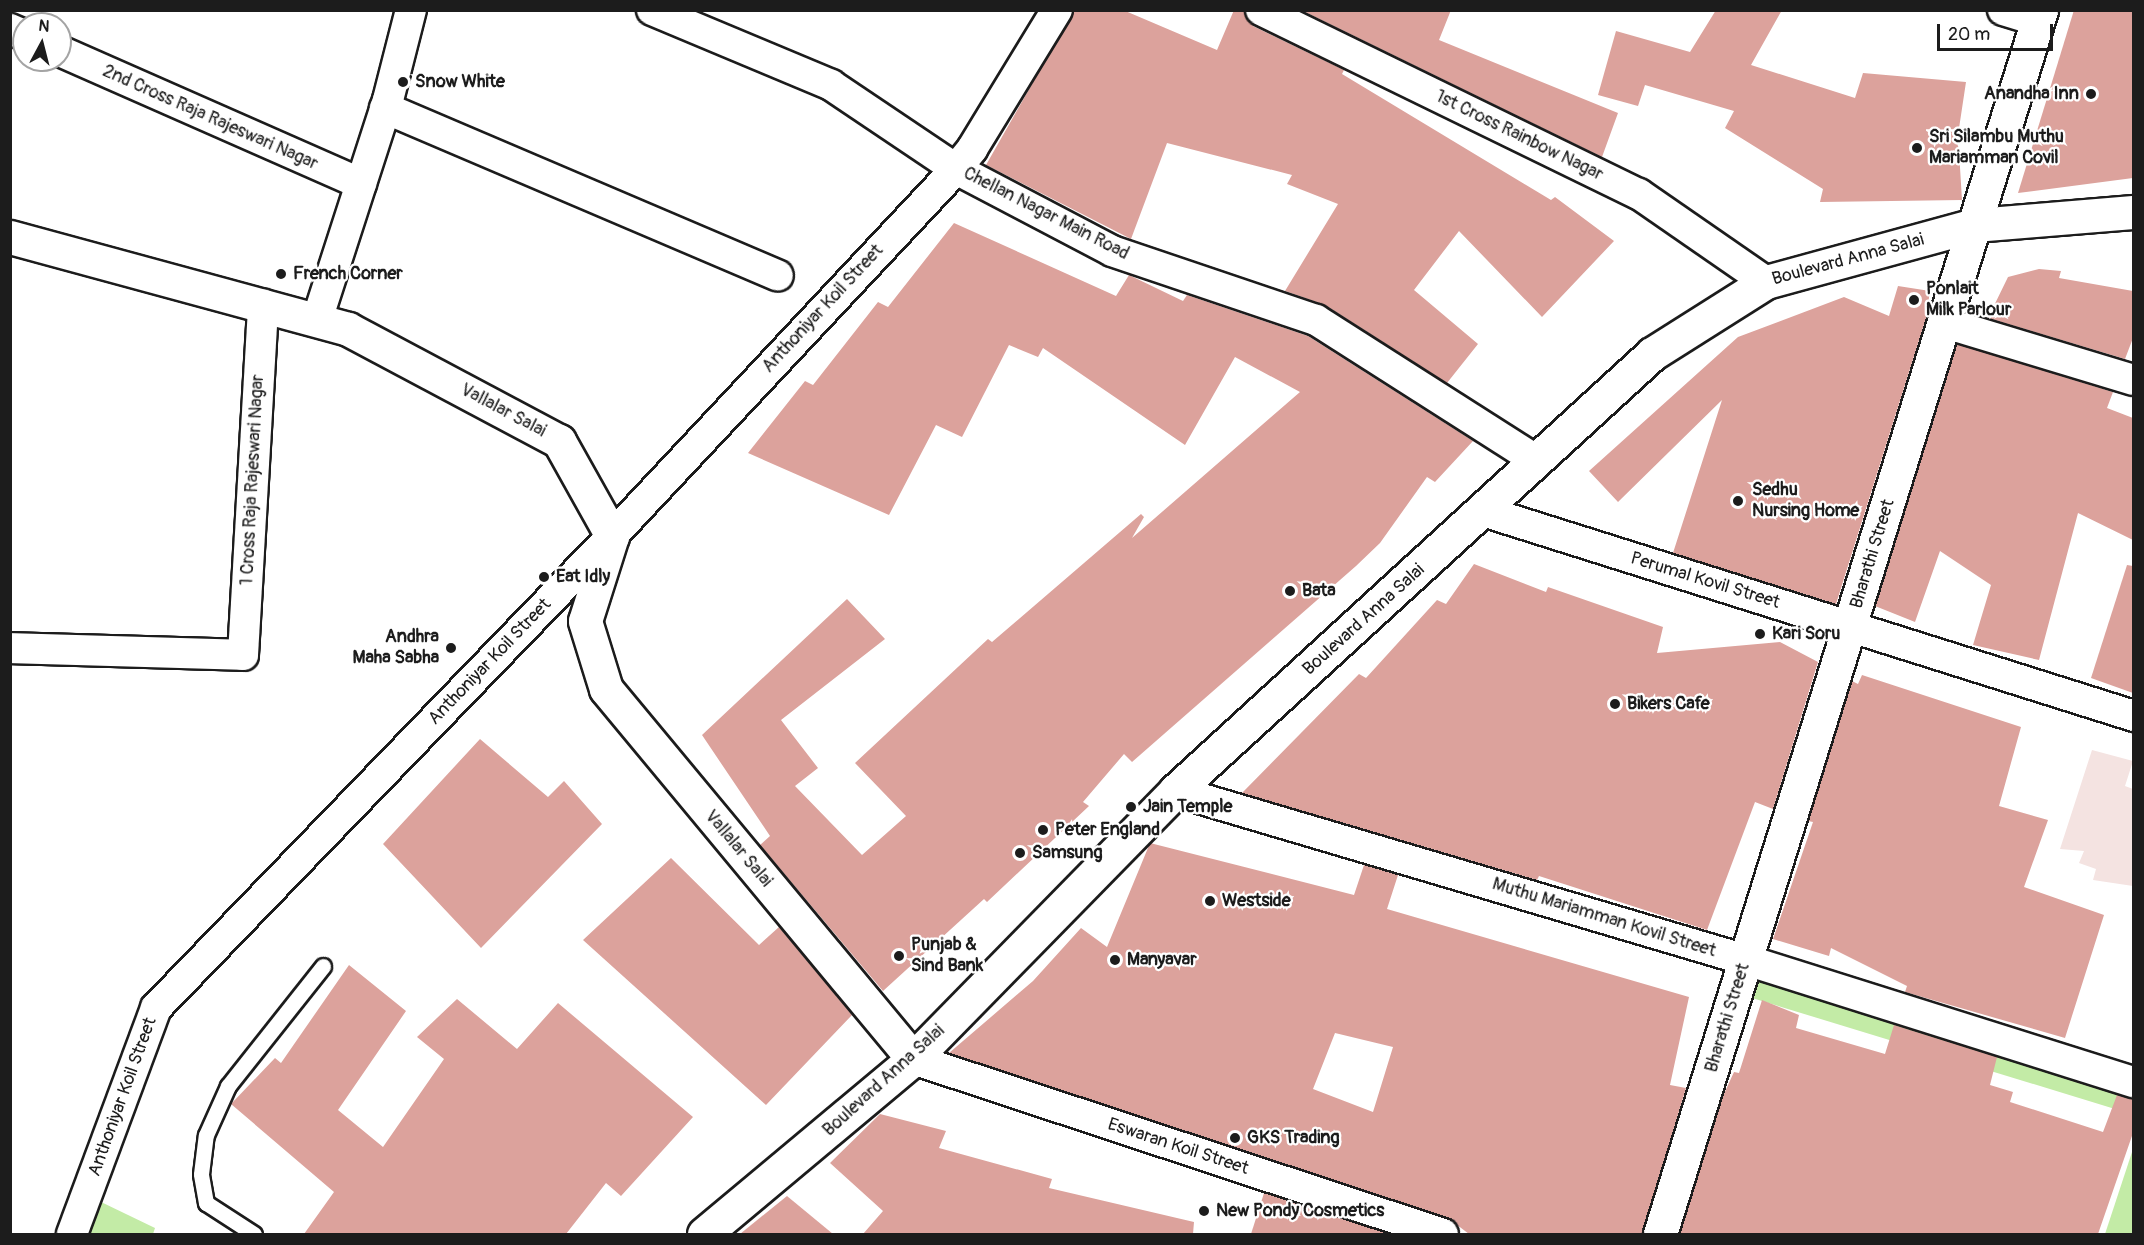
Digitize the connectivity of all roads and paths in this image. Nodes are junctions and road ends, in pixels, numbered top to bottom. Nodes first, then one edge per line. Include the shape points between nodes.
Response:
1 (411, 10) edge
2 (652, 10) edge
3 (1057, 10) edge
4 (1261, 10) edge
5 (2003, 10) edge
6 (2039, 16) edge
7 (72, 56) edge
8 (385, 108) junction
9 (956, 169) junction
10 (361, 184) junction
11 (2133, 212) edge
12 (1975, 225) junction
13 (10, 237) edge
14 (778, 276) dead end
15 (1766, 282) junction
16 (263, 305) junction
17 (317, 320) junction
18 (1945, 323) junction
19 (2133, 380) edge
20 (1537, 461) junction
21 (1483, 512) junction
22 (612, 536) junction
23 (1850, 627) junction
24 (10, 648) edge
25 (2133, 716) edge
26 (1175, 791) junction
27 (1746, 960) junction
28 (322, 966) dead end
29 (913, 1059) junction
30 (2133, 1082) edge
31 (72, 1234) edge
32 (254, 1234) edge
33 (704, 1234) edge
34 (1443, 1234) edge
35 (1660, 1234) edge

1 - 8 street
2 - 9 street, Chellan Nagar Main Road via 831,85
3 - 9 street, Anthoniyar Koil Street
4 - 15 street, 1st Cross Rainbow Nagar via 1639,194
5 - 6 street
6 - 12 street, Bharathi Street
7 - 10 street, 2nd Cross Raja Rajeswari Nagar
8 - 10 street
8 - 14 street
9 - 20 street, Chellan Nagar Main Road via 1112,251 1316,320
9 - 22 street, Anthoniyar Koil Street
10 - 17 street
11 - 12 street, Boulevard Anna Salai
12 - 15 street, Boulevard Anna Salai
12 - 18 street, Bharathi Street
13 - 16 street, Vallalar Salai
15 - 20 street, Boulevard Anna Salai via 1652,354
16 - 17 street, Vallalar Salai
16 - 24 street, 1 Cross Raja Rajeswari Nagar via 243,655
17 - 22 street, Vallalar Salai via 348,328 559,441
18 - 19 street
18 - 23 street, Bharathi Street
20 - 21 street, Boulevard Anna Salai
21 - 23 street, Perumal Kovil Street
21 - 26 street, Boulevard Anna Salai
22 - 29 street, Vallalar Salai via 585,621 606,689
22 - 31 street, Anthoniyar Koil Street via 156,1008
23 - 25 street, Perumal Kovil Street
23 - 27 street, Bharathi Street
26 - 27 street, Muthu Mariamman Kovil Street
26 - 29 street, Boulevard Anna Salai
27 - 30 street, Muthu Mariamman Kovil Street
27 - 35 street, Bharathi Street
28 - 32 lane via 228,1086 206,1135 201,1174 206,1203
29 - 33 street, Boulevard Anna Salai
29 - 34 street, Eswaran Koil Street

